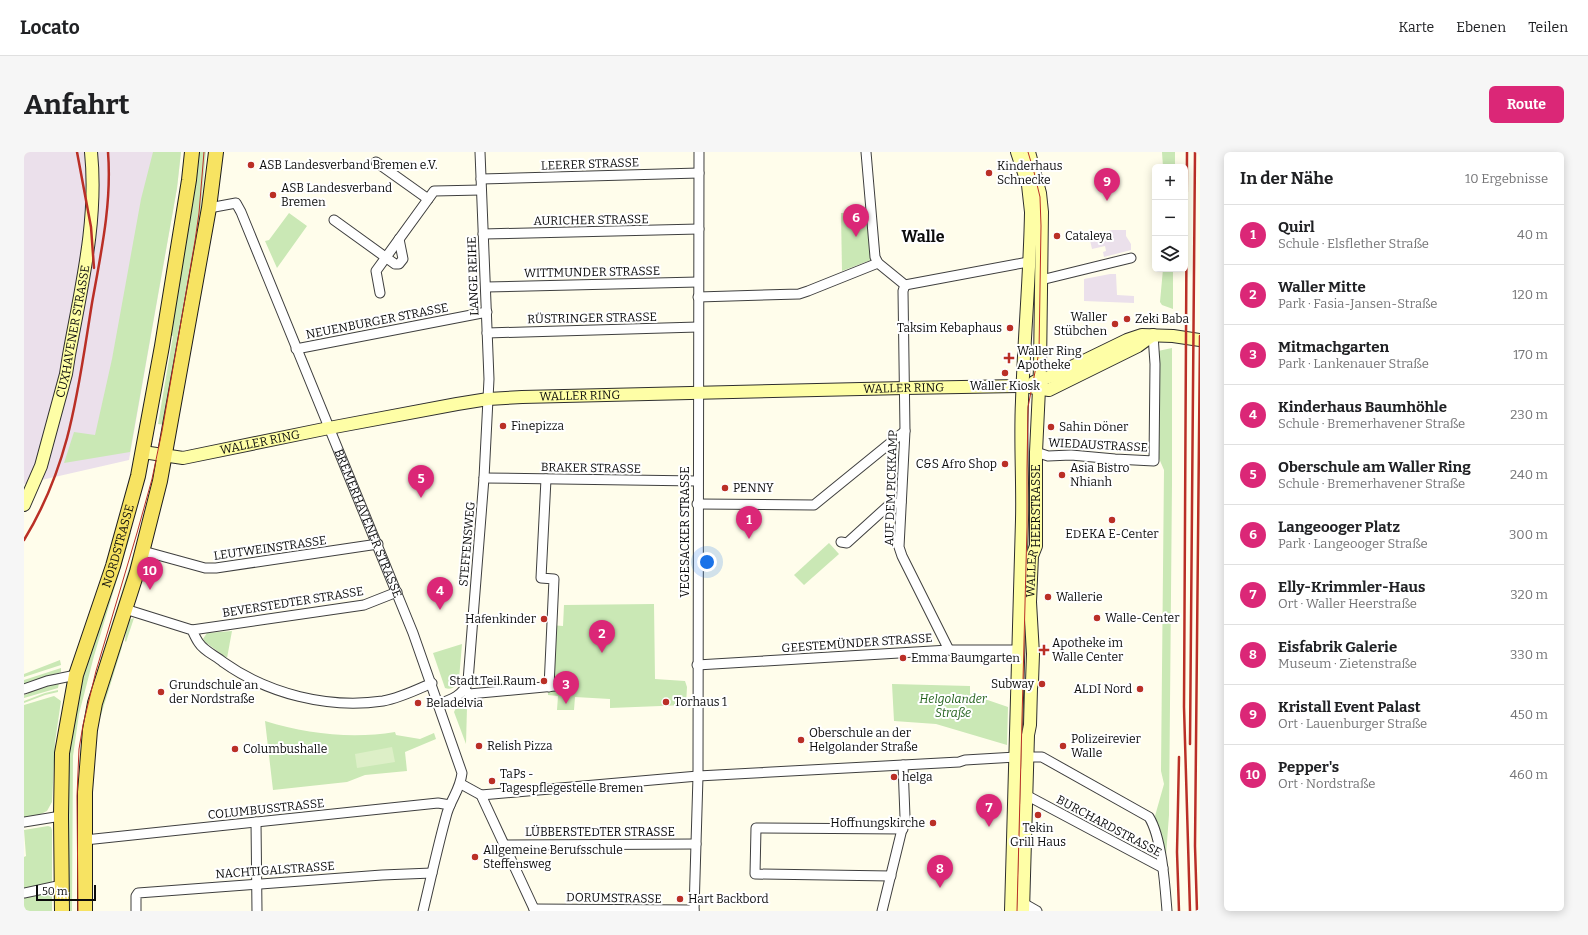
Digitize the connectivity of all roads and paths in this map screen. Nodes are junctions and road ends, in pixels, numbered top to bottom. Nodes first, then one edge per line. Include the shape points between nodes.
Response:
1 (91, 152) edge
2 (192, 152) edge
3 (216, 152) edge
4 (480, 152) edge
5 (699, 152) edge
6 (866, 152) edge
7 (1017, 152) edge
8 (1029, 152) edge
9 (376, 162) dead end
10 (699, 173) junction
11 (481, 179) junction
12 (481, 190) junction
13 (428, 199) junction
14 (210, 208) junction
15 (334, 220) dead end
16 (699, 229) junction
17 (484, 234) junction
18 (399, 239) junction
19 (386, 258) junction
20 (1131, 258) dead end
21 (1028, 262) junction
22 (878, 263) junction
23 (1041, 280) junction
24 (698, 282) junction
25 (905, 285) junction
26 (486, 287) junction
27 (380, 293) dead end
28 (698, 297) junction
29 (486, 312) junction
30 (698, 328) junction
31 (487, 333) junction
32 (1153, 335) junction
33 (1200, 340) edge
34 (296, 349) junction
35 (1039, 384) junction
36 (1023, 386) junction
37 (905, 388) junction
38 (697, 393) junction
39 (488, 399) junction
40 (329, 428) junction
41 (905, 431) junction
42 (143, 452) junction
43 (1036, 452) junction
44 (166, 455) junction
45 (484, 478) junction
46 (546, 479) junction
47 (697, 481) junction
48 (901, 502) junction
49 (697, 504) junction
50 (24, 505) edge
51 (841, 542) dead end
52 (378, 544) junction
53 (143, 551) junction
54 (397, 592) junction
55 (125, 609) junction
56 (192, 630) junction
57 (949, 650) junction
58 (1019, 650) junction
59 (697, 665) junction
60 (76, 675) junction
61 (1018, 676) junction
62 (432, 683) junction
63 (1030, 688) junction
64 (24, 689) edge
65 (467, 692) junction
66 (438, 704) junction
67 (1021, 757) junction
68 (903, 765) junction
69 (698, 776) junction
70 (461, 784) junction
71 (481, 795) junction
72 (1026, 795) junction
73 (450, 805) junction
74 (61, 816) junction
75 (24, 822) edge
76 (256, 822) junction
77 (903, 829) junction
78 (85, 840) junction
79 (696, 844) junction
80 (505, 845) junction
81 (1163, 868) junction
82 (432, 873) junction
83 (891, 876) junction
84 (256, 883) junction
85 (62, 885) junction
86 (24, 893) edge
87 (1023, 907) edge
88 (535, 910) edge
89 (62, 911) edge
90 (85, 911) edge
91 (136, 911) edge
92 (257, 911) edge
93 (423, 911) edge
94 (694, 911) edge
95 (882, 911) edge
96 (1011, 911) edge
97 (1038, 911) edge
98 (1167, 911) edge

1 - 50 main road, CUXHAVENER STRASSE via 91,227 66,374 41,466
2 - 42 main road, NORDSTRASSE
3 - 14 main road
4 - 11 street, LANGE REIHE
5 - 10 street, VEGESACKER STRASSE
6 - 22 street via 875,257
7 - 21 main road, WALLER HEERSTRASSE via 1028,185 1031,212
8 - 23 main road, WALLER HEERSTRASSE via 1042,212
9 - 13 street
10 - 11 street, LEERER STRASSE
10 - 16 street, VEGESACKER STRASSE
11 - 12 street, LANGE REIHE
12 - 13 street via 434,191
12 - 17 street, LANGE REIHE
13 - 18 street
14 - 34 street, BREMERHAVENER STRASSE via 236,203
14 - 44 main road, NORDSTRASSE
15 - 19 street
16 - 17 street, AURICHER STRASSE
16 - 24 street, VEGESACKER STRASSE
17 - 26 street, LANGE REIHE
18 - 19 street
18 - 19 street via 403,259 399,264 395,264
19 - 27 street via 376,271
20 - 23 street
21 - 25 street
21 - 36 main road, WALLER HEERSTRASSE
22 - 25 street
22 - 28 street via 799,294
23 - 35 main road, WALLER HEERSTRASSE
24 - 26 street, WITTMUNDER STRASSE
24 - 28 street, VEGESACKER STRASSE
25 - 37 street, AUF DEM PICKKAMP
26 - 29 street, LANGE REIHE
28 - 30 street, VEGESACKER STRASSE
29 - 31 street, LANGE REIHE
29 - 34 street, NEUENBURGER STRASSE
30 - 31 street, RÜSTRINGER STRASSE
30 - 38 street, VEGESACKER STRASSE
31 - 39 street, LANGE REIHE
32 - 33 main road, WALLER RING
32 - 35 main road, WALLER RING via 1142,335 1127,340
32 - 43 street, WIEDAUSTRASSE via 1154,461 1071,454 1048,456
34 - 40 street, BREMERHAVENER STRASSE
35 - 36 main road, WALLER RING
35 - 43 main road, WALLER HEERSTRASSE
36 - 37 main road, WALLER RING
36 - 58 main road, WALLER HEERSTRASSE
37 - 38 main road, WALLER RING
37 - 41 street, AUF DEM PICKKAMP
38 - 39 main road, WALLER RING
38 - 47 street, VEGESACKER STRASSE
39 - 40 main road, WALLER RING
39 - 45 street, STEFFENSWEG
40 - 44 main road, WALLER RING via 183,458
40 - 52 street, BREMERHAVENER STRASSE
41 - 48 street, AUF DEM PICKKAMP
41 - 49 street via 814,505
42 - 44 main road, WALLER RING
42 - 60 main road, NORDSTRASSE via 113,566
43 - 63 main road, WALLER HEERSTRASSE via 1036,546 1032,556 1030,602 1033,654
44 - 53 main road, NORDSTRASSE
45 - 46 street, BRAKER STRASSE
45 - 65 street, STEFFENSWEG
46 - 47 street, BRAKER STRASSE
46 - 65 street via 541,578 554,579 552,687
47 - 49 street, VEGESACKER STRASSE
48 - 51 street via 889,505 847,543
48 - 57 street, AUF DEM PICKKAMP via 899,546 902,556
49 - 59 street, VEGESACKER STRASSE
52 - 53 street, LEUTWEINSTRASSE via 216,568 205,568
52 - 54 street, BREMERHAVENER STRASSE
53 - 55 main road, NORDSTRASSE
54 - 56 street, BEVERSTEDTER STRASSE via 364,605
54 - 62 street, BREMERHAVENER STRASSE
55 - 56 street
55 - 78 main road, NORDSTRASSE via 95,703 90,730 86,769
56 - 62 street via 200,645 238,672 284,693 311,699 344,703 382,701
57 - 58 street, GEESTEMÜNDER STRASSE
57 - 59 street, GEESTEMÜNDER STRASSE
58 - 61 main road, WALLER HEERSTRASSE
59 - 69 street, VEGESACKER STRASSE
60 - 64 street
60 - 74 main road, NORDSTRASSE via 62,753
61 - 63 main road via 1022,673 1027,675
61 - 67 main road, WALLER HEERSTRASSE
62 - 66 street, BREMERHAVENER STRASSE
63 - 67 main road, WALLER HEERSTRASSE
65 - 66 street
66 - 70 street, BREMERHAVENER STRASSE via 462,773
67 - 68 street
67 - 72 main road, WALLER HEERSTRASSE
67 - 81 street via 1042,757 1149,817 1153,823
67 - 96 main road, WALLER HEERSTRASSE
68 - 69 street
68 - 77 street via 906,808
69 - 71 street
69 - 79 street, VEGESACKER STRASSE
70 - 71 street
70 - 73 street
71 - 80 street
72 - 81 street, BURCHARDSTRASSE
72 - 87 main road, WALLER HEERSTRASSE
73 - 76 street, COLUMBUSSTRASSE via 438,803
73 - 82 street
74 - 75 street
74 - 85 main road, NORDSTRASSE
76 - 78 street, COLUMBUSSTRASSE
76 - 84 street
77 - 83 street
77 - 83 street via 756,828 755,874
78 - 90 main road, NORDSTRASSE
79 - 80 street, LÜBBERSTEDTER STRASSE
79 - 94 street, VEGESACKER STRASSE
80 - 88 street
81 - 98 street, BURCHARDSTRASSE
82 - 84 street, NACHTIGALSTRASSE
82 - 93 street
83 - 95 street
84 - 91 street, NACHTIGALSTRASSE via 138,893
84 - 92 street
85 - 86 street
85 - 89 main road, NORDSTRASSE
87 - 97 street
88 - 94 street, DORUMSTRASSE

